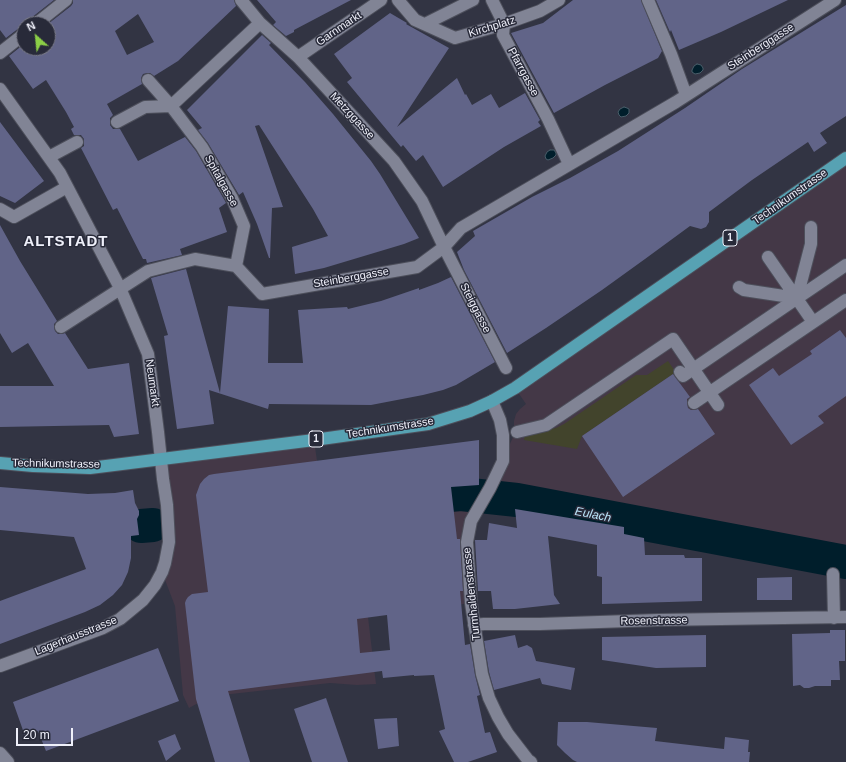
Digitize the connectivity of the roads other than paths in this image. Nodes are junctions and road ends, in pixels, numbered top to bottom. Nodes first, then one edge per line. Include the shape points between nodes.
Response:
1 (66, 0) edge
2 (241, 0) edge
3 (381, 0) edge
4 (398, 0) edge
5 (473, 0) edge
6 (492, 0) edge
7 (559, 0) edge
8 (648, 0) edge
9 (835, 0) edge
10 (46, 16) edge
11 (260, 23) junction
12 (425, 24) junction
13 (504, 24) junction
14 (16, 40) edge
15 (0, 53) edge
16 (298, 58) junction
17 (148, 80) dead end
18 (0, 89) edge
19 (686, 95) junction
20 (171, 106) junction
21 (116, 122) dead end
22 (77, 142) dead end
23 (49, 156) junction
24 (846, 158) edge
25 (569, 164) junction
26 (67, 187) junction
27 (3, 211) edge
28 (811, 227) dead end
29 (444, 247) junction
30 (768, 257) dead end
31 (846, 265) edge
32 (236, 266) junction
33 (739, 287) dead end
34 (120, 288) junction
35 (797, 298) junction
36 (846, 300) edge
37 (813, 322) junction
38 (61, 327) dead end
39 (506, 368) dead end
40 (694, 369) junction
41 (680, 372) dead end
42 (710, 393) junction
43 (492, 402) junction
44 (694, 404) dead end
45 (718, 405) dead end
46 (517, 432) dead end
47 (161, 459) junction
48 (0, 463) edge
49 (833, 574) dead end
50 (840, 617) edge
51 (474, 625) junction
52 (0, 666) edge
53 (0, 753) edge
54 (528, 761) edge
55 (8, 762) edge

1 - 10 street
2 - 11 street, Metzggasse
3 - 16 street, Garnmarkt
4 - 12 street, Kirchplatz via 415,20
5 - 12 street
6 - 13 street, Pfarrgasse
7 - 13 street, Kirchplatz via 540,11
8 - 19 street
9 - 19 street, Steinberggasse
11 - 16 street, Metzggasse
11 - 20 street
12 - 13 street, Kirchplatz via 455,38
13 - 25 street, Pfarrgasse via 503,35
14 - 15 street
16 - 29 street, Metzggasse via 394,161 422,201
17 - 20 street, Spitalgasse
18 - 23 street, Neumarkt
19 - 25 street, Steinberggasse
20 - 21 street via 145,107
20 - 32 street, Spitalgasse via 202,147 232,198 244,226
22 - 23 street
23 - 26 street, Neumarkt
24 - 43 main road, Technikumstrasse / 1
25 - 29 street, Steinberggasse via 461,228
26 - 27 street via 14,217
26 - 34 street, Neumarkt
28 - 35 street via 811,244
29 - 32 street, Steinberggasse via 417,267 262,294
29 - 39 street, Steiggasse
30 - 35 street
31 - 35 street
32 - 34 street via 195,259 148,271
33 - 35 street via 744,290
34 - 38 street
34 - 47 street, Neumarkt via 148,354
35 - 37 street
35 - 40 street
36 - 37 street
37 - 42 street
40 - 41 street via 683,376
40 - 42 street
40 - 46 street via 673,339 546,425
42 - 44 street
42 - 45 street
43 - 47 main road, Technikumstrasse / 1 via 428,424
43 - 51 street, Turmhaldenstrasse via 502,427 503,461 471,521 467,542
47 - 48 main road, Technikumstrasse / 1 via 90,468
47 - 52 street, Lagerhausstrasse via 169,542 162,572 143,600 128,613 103,628
49 - 50 street, Rosenstrasse
50 - 51 street, Rosenstrasse
51 - 54 street, Turmhaldenstrasse via 482,674 489,698 503,725
53 - 55 street

